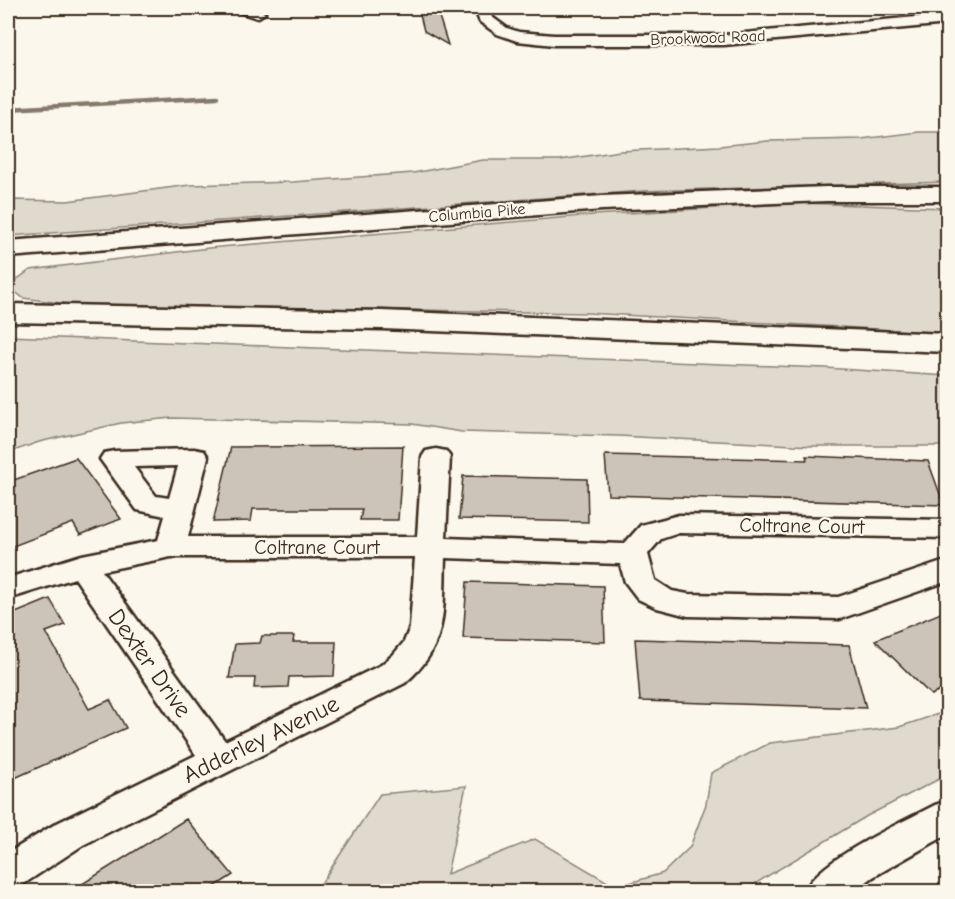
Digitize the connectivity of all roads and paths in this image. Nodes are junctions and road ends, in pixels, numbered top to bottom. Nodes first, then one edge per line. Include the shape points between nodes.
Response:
1 (241, 8) edge
2 (481, 8) edge
3 (257, 13) dead end
4 (948, 19) edge
5 (945, 193) edge
6 (8, 249) edge
7 (8, 313) edge
8 (948, 343) edge
9 (436, 457) dead end
10 (181, 510) dead end
11 (948, 529) edge
12 (171, 547) junction
13 (431, 548) junction
14 (633, 554) junction
15 (82, 565) junction
16 (948, 570) edge
17 (8, 589) edge
18 (219, 760) junction
19 (948, 816) edge
20 (8, 873) edge
21 (823, 891) edge

1 - 3 street
2 - 4 street, Brookwood Road via 485,20 502,31 554,40 724,40
5 - 6 highway, Columbia Pike via 602,203
7 - 8 highway via 393,321
9 - 13 street, Adderley Avenue
10 - 12 street
11 - 14 street, Coltrane Court via 679,524 660,527 643,536
12 - 13 street, Coltrane Court
12 - 15 street, Coltrane Court
13 - 14 street, Coltrane Court
13 - 18 street, Adderley Avenue via 426,627 410,661 393,674
14 - 16 street via 640,582 652,594 688,605 840,608
15 - 17 street, Coltrane Court
15 - 18 street, Dexter Drive
18 - 20 street, Adderley Avenue via 70,834
19 - 21 street via 859,865

